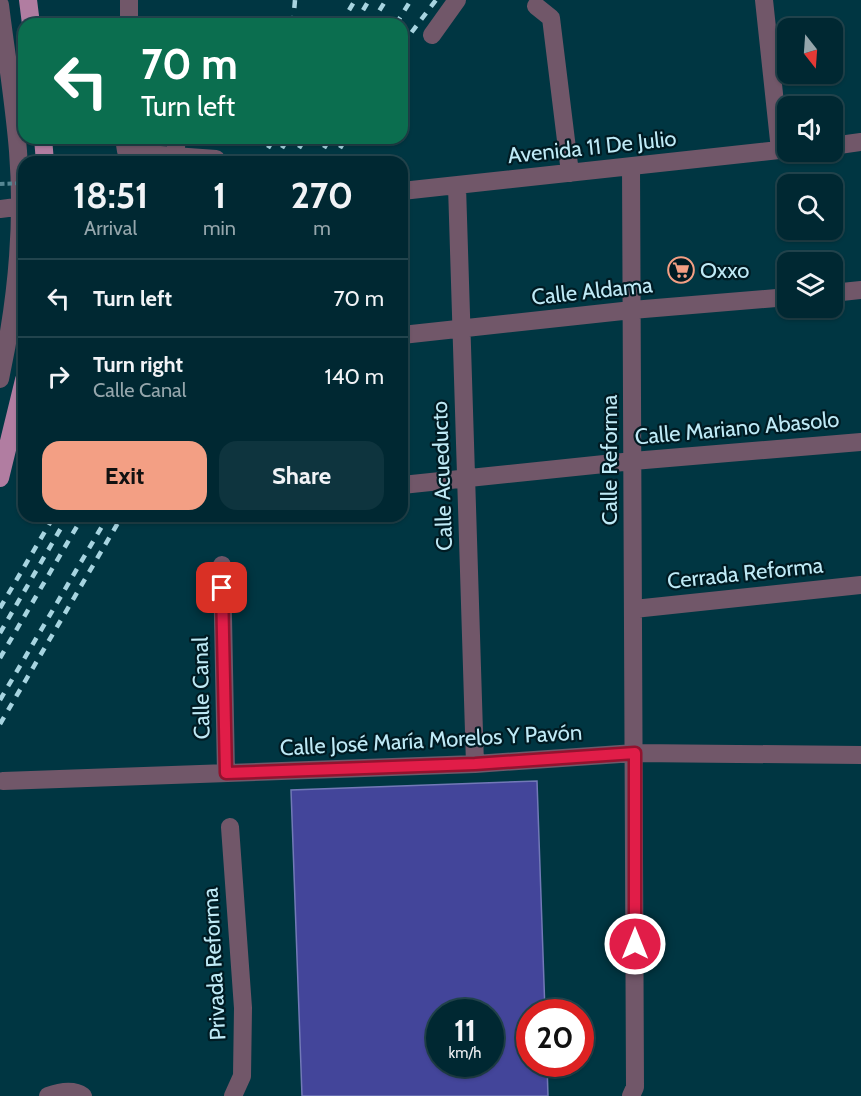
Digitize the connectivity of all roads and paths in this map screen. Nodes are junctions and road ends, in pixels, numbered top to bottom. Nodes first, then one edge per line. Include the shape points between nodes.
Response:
1 (28, 0) edge
2 (129, 0) edge
3 (457, 0) edge
4 (764, 0) edge
5 (0, 5) edge
6 (536, 6) dead end
7 (30, 18) edge
8 (129, 18) edge
9 (432, 35) dead end
10 (777, 98) edge
11 (860, 142) edge
12 (125, 144) edge
13 (843, 144) edge
14 (176, 147) edge
15 (777, 151) edge
16 (18, 156) edge
17 (206, 156) edge
18 (631, 167) junction
19 (570, 173) junction
20 (18, 183) edge
21 (0, 184) edge
22 (457, 186) junction
23 (408, 190) edge
24 (18, 206) edge
25 (0, 208) edge
26 (18, 248) edge
27 (861, 290) edge
28 (843, 292) edge
29 (777, 298) edge
30 (632, 310) junction
31 (462, 329) junction
32 (408, 334) edge
33 (0, 379) edge
34 (18, 404) edge
35 (861, 442) edge
36 (633, 461) junction
37 (466, 477) junction
38 (0, 478) edge
39 (408, 484) edge
40 (222, 565) dead end
41 (861, 585) edge
42 (634, 609) junction
43 (635, 753) junction
44 (861, 755) edge
45 (475, 764) junction
46 (226, 773) junction
47 (3, 781) dead end
48 (230, 827) dead end
49 (48, 1096) edge
50 (83, 1096) edge
51 (233, 1096) edge
52 (631, 1096) edge

1 - 7 main road
2 - 8 street
3 - 9 street
4 - 10 street
5 - 16 street
6 - 19 street via 550,18
11 - 13 street
12 - 14 street via 126,151
14 - 17 street
15 - 18 street, Avenida 11 De Julio
18 - 19 street, Avenida 11 De Julio
18 - 30 street, Calle Reforma
19 - 22 street, Avenida 11 De Julio
20 - 21 path, bridge
22 - 23 street, Avenida 11 De Julio
22 - 31 street, Calle Acueducto
24 - 25 street
26 - 33 street
27 - 28 street
29 - 30 street, Calle Aldama
30 - 31 street, Calle Aldama
30 - 36 street, Calle Reforma
31 - 32 street, Calle Aldama
31 - 37 street, Calle Acueducto
34 - 38 main road
35 - 36 street, Calle Mariano Abasolo
36 - 37 street, Calle Mariano Abasolo
36 - 42 street, Calle Reforma
37 - 39 street, Calle Mariano Abasolo
37 - 45 street, Calle Acueducto
40 - 46 street, Calle Canal
41 - 42 street, Cerrada Reforma
42 - 43 street, Calle Reforma
43 - 44 street, Calle José María Morelos Y Pavón
43 - 45 street, Calle José María Morelos Y Pavón
43 - 52 street
45 - 46 street, Calle José María Morelos Y Pavón
46 - 47 street, Calle José María Morelos Y Pavón
48 - 51 street, Privada Reforma via 243,1008 242,1076
49 - 50 street via 78,1092

